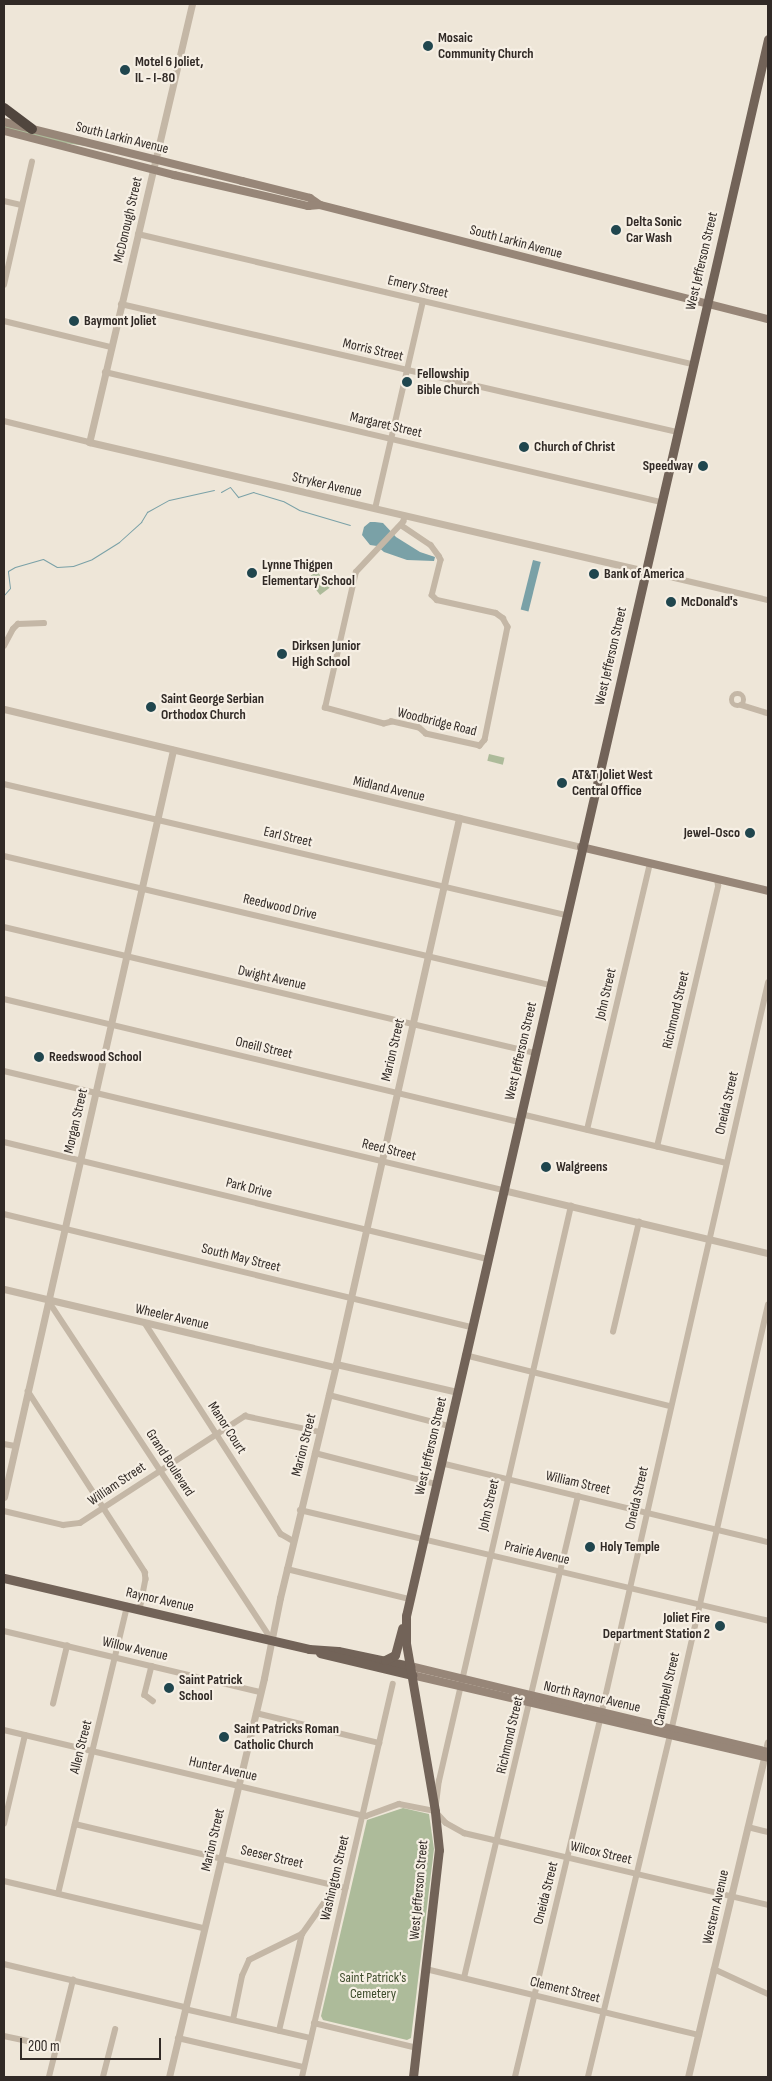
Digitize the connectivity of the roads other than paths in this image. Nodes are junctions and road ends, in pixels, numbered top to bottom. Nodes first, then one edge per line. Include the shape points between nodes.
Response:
1 (192, 4) edge
2 (768, 39) edge
3 (4, 108) edge
4 (4, 122) edge
5 (32, 129) junction
6 (4, 131) edge
7 (156, 159) junction
8 (32, 162) dead end
9 (153, 170) junction
10 (4, 201) edge
11 (22, 205) junction
12 (320, 205) junction
13 (138, 234) junction
14 (5, 274) edge
15 (4, 285) edge
16 (423, 301) junction
17 (121, 304) junction
18 (706, 305) junction
19 (768, 319) edge
20 (4, 321) edge
21 (111, 347) junction
22 (692, 364) junction
23 (407, 370) junction
24 (105, 372) junction
25 (4, 421) edge
26 (677, 432) junction
27 (391, 439) junction
28 (89, 442) junction
29 (661, 502) junction
30 (375, 509) junction
31 (405, 516) junction
32 (401, 524) junction
33 (645, 571) junction
34 (768, 600) edge
35 (44, 622) dead end
36 (4, 646) edge
37 (741, 705) dead end
38 (4, 709) edge
39 (768, 714) edge
40 (173, 750) junction
41 (4, 784) edge
42 (459, 818) junction
43 (157, 819) junction
44 (582, 848) junction
45 (4, 856) edge
46 (650, 863) junction
47 (717, 879) junction
48 (444, 886) junction
49 (142, 888) junction
50 (768, 891) edge
51 (566, 915) junction
52 (4, 927) edge
53 (428, 955) junction
54 (126, 956) junction
55 (768, 983) edge
56 (550, 985) junction
57 (4, 999) edge
58 (412, 1024) junction
59 (111, 1025) junction
60 (535, 1053) junction
61 (4, 1071) edge
62 (95, 1093) junction
63 (396, 1093) junction
64 (520, 1118) junction
65 (587, 1130) junction
66 (4, 1142) edge
67 (657, 1147) junction
68 (382, 1160) junction
69 (80, 1161) junction
70 (726, 1163) junction
71 (503, 1190) junction
72 (571, 1206) junction
73 (4, 1214) edge
74 (639, 1222) junction
75 (64, 1228) junction
76 (367, 1229) junction
77 (708, 1239) junction
78 (768, 1253) edge
79 (488, 1259) junction
80 (4, 1289) edge
81 (352, 1297) junction
82 (48, 1300) junction
83 (768, 1305) edge
84 (145, 1323) junction
85 (472, 1327) junction
86 (613, 1332) dead end
87 (466, 1356) junction
88 (336, 1366) junction
89 (531, 1372) junction
90 (28, 1391) junction
91 (457, 1392) junction
92 (329, 1395) junction
93 (670, 1406) junction
94 (449, 1426) junction
95 (320, 1432) junction
96 (216, 1435) junction
97 (4, 1444) edge
98 (15, 1446) junction
99 (315, 1454) junction
100 (441, 1463) junction
101 (159, 1470) junction
102 (508, 1479) junction
103 (436, 1484) junction
104 (578, 1496) junction
105 (4, 1497) edge
106 (104, 1508) junction
107 (300, 1510) junction
108 (4, 1511) edge
109 (646, 1512) junction
110 (717, 1529) junction
111 (423, 1539) junction
112 (293, 1541) junction
113 (768, 1542) edge
114 (490, 1555) junction
115 (287, 1569) junction
116 (560, 1571) junction
117 (4, 1578) edge
118 (629, 1588) junction
119 (410, 1600) junction
120 (700, 1605) junction
121 (127, 1606) junction
122 (140, 1609) junction
123 (406, 1616) junction
124 (768, 1622) edge
125 (4, 1631) edge
126 (272, 1640) junction
127 (67, 1646) junction
128 (309, 1649) junction
129 (116, 1657) junction
130 (383, 1660) junction
131 (152, 1666) junction
132 (411, 1670) junction
133 (461, 1682) junction
134 (393, 1684) dead end
135 (260, 1692) junction
136 (532, 1695) junction
137 (154, 1701) dead end
138 (53, 1704) dead end
139 (530, 1704) junction
140 (256, 1713) junction
141 (601, 1716) junction
142 (4, 1730) edge
143 (670, 1732) junction
144 (25, 1735) junction
145 (768, 1742) edge
146 (380, 1743) junction
147 (93, 1751) junction
148 (767, 1755) edge
149 (238, 1786) junction
150 (435, 1811) junction
151 (363, 1815) junction
152 (4, 1824) edge
153 (75, 1824) junction
154 (748, 1828) junction
155 (768, 1832) edge
156 (497, 1840) junction
157 (222, 1858) junction
158 (567, 1858) junction
159 (636, 1874) junction
160 (4, 1881) edge
161 (336, 1886) junction
162 (346, 1888) junction
163 (58, 1894) junction
164 (732, 1896) junction
165 (768, 1906) edge
166 (203, 1928) junction
167 (302, 1934) junction
168 (4, 1964) edge
169 (426, 1969) junction
170 (714, 1969) junction
171 (464, 1978) junction
172 (72, 1980) junction
173 (768, 1994) edge
174 (534, 1995) junction
175 (185, 2008) junction
176 (603, 2012) junction
177 (232, 2020) junction
178 (314, 2023) junction
179 (115, 2030) dead end
180 (279, 2031) junction
181 (699, 2035) junction
182 (4, 2036) edge
183 (178, 2038) junction
184 (311, 2038) junction
185 (28, 2042) dead end
186 (417, 2048) junction
187 (304, 2067) junction
188 (49, 2077) edge
189 (103, 2077) edge
190 (169, 2077) edge
191 (302, 2077) edge
192 (414, 2077) edge
193 (515, 2077) edge
194 (588, 2077) edge
195 (689, 2077) edge

1 - 7 street, McDonough Street
2 - 18 main road, West Jefferson Street
3 - 5 highway
4 - 5 main road, South Larkin Avenue
5 - 7 main road, South Larkin Avenue
6 - 9 main road, South Larkin Avenue
7 - 9 street, McDonough Street
7 - 12 main road, South Larkin Avenue via 310,198
8 - 11 street
9 - 12 main road, South Larkin Avenue via 308,206
9 - 13 street, McDonough Street
10 - 11 street
11 - 14 street
12 - 18 main road, South Larkin Avenue
13 - 16 street, Emery Street
13 - 17 street, McDonough Street
14 - 15 street
16 - 22 street, Emery Street
16 - 23 street
17 - 21 street, McDonough Street
17 - 23 street, Morris Street
18 - 19 main road, South Larkin Avenue
18 - 22 main road, West Jefferson Street
20 - 21 street
21 - 24 street, McDonough Street
22 - 26 main road, West Jefferson Street
23 - 26 street, Morris Street
23 - 27 street
24 - 27 street, Margaret Street
24 - 28 street, McDonough Street
25 - 28 street, Stryker Avenue
26 - 29 main road, West Jefferson Street
27 - 29 street, Margaret Street
27 - 30 street
28 - 30 street, Stryker Avenue
29 - 33 main road, West Jefferson Street
30 - 31 street, Stryker Avenue
31 - 32 street, Woodbridge Road
31 - 33 street, Stryker Avenue
32 - 32 street, Woodbridge Road via 431,545 440,556 432,595 437,600 496,614 508,627 485,740 480,746 426,734 419,728 392,722 384,724 325,708 356,572
33 - 34 street
33 - 44 main road, West Jefferson Street
35 - 36 street via 18,624
37 - 39 street
38 - 40 street, Midland Avenue
40 - 42 street, Midland Avenue
40 - 43 street, Morgan Street
41 - 43 street, Earl Street
42 - 44 street, Midland Avenue
42 - 48 street, Marion Street
43 - 48 street, Earl Street
43 - 49 street, Morgan Street
44 - 46 main road, Midland Avenue
44 - 51 main road, West Jefferson Street
45 - 49 street, Reedwood Drive
46 - 47 main road, Midland Avenue
46 - 65 street, John Street
47 - 50 main road, Midland Avenue
47 - 67 street, Richmond Street via 718,886
48 - 51 street, Earl Street
48 - 53 street, Marion Street
49 - 53 street, Reedwood Drive
49 - 54 street, Morgan Street
51 - 56 main road, West Jefferson Street
52 - 54 street, Dwight Avenue
53 - 56 street, Reedwood Drive
53 - 58 street, Marion Street
54 - 58 street, Dwight Avenue
54 - 59 street, Morgan Street
55 - 70 street, Oneida Street
56 - 60 main road, West Jefferson Street
57 - 59 street, Oneill Street
58 - 60 street, Dwight Avenue
58 - 63 street, Marion Street
59 - 62 street, Morgan Street
59 - 63 street, Oneill Street
60 - 64 main road, West Jefferson Street
61 - 62 street, Reed Street
62 - 68 street, Reed Street
62 - 69 street, Morgan Street
63 - 64 street, Oneill Street
63 - 68 street, Marion Street
64 - 65 street, Oneill Street
64 - 71 main road, West Jefferson Street
65 - 67 street, Oneill Street
66 - 69 street, Park Drive
67 - 70 street, Oneill Street
68 - 71 street, Reed Street
68 - 76 street, Marion Street
69 - 75 street, Morgan Street
69 - 76 street, Park Drive
70 - 77 street, Oneida Street
71 - 72 street, Reed Street
71 - 79 main road, West Jefferson Street
72 - 74 street, Reed Street
72 - 89 street, John Street
73 - 75 street, South May Street
74 - 77 street, Reed Street
74 - 86 street
75 - 81 street, South May Street
75 - 82 street, Morgan Street
76 - 79 street, Park Drive
76 - 81 street, Marion Street
77 - 78 street, Reed Street
77 - 93 street, Oneida Street
79 - 85 main road, West Jefferson Street
80 - 82 street, Wheeler Avenue
81 - 85 street, South May Street
81 - 88 street, Marion Street
82 - 84 street, Wheeler Avenue
82 - 90 street, Morgan Street
82 - 101 street, Grand Boulevard
83 - 110 street, Campbell Street
84 - 88 street, Wheeler Avenue
84 - 96 street, Manor Court
85 - 87 main road, West Jefferson Street
87 - 89 street
87 - 91 main road, West Jefferson Street
88 - 91 street, Wheeler Avenue
88 - 92 street, Marion Street
89 - 93 street
89 - 102 street, John Street
90 - 98 street, Morgan Street
90 - 106 street
91 - 94 main road, West Jefferson Street
92 - 94 street
92 - 95 street, Marion Street
93 - 109 street, Oneida Street
94 - 100 main road, West Jefferson Street
95 - 96 street, William Street via 245,1416
95 - 99 street, Marion Street
96 - 101 street, William Street
96 - 112 street, Manor Court via 281,1534
97 - 98 street
98 - 105 street, Morgan Street
99 - 103 street
99 - 107 street, Marion Street
100 - 102 street, William Street
100 - 103 main road, West Jefferson Street
101 - 106 street, William Street
101 - 126 street, Grand Boulevard
102 - 104 street, William Street
102 - 114 street, John Street
103 - 111 main road, West Jefferson Street
104 - 109 street, William Street
104 - 116 street, Richmond Street
106 - 108 street, William Street via 72,1526
106 - 122 street via 145,1572
107 - 111 street, Prairie Avenue
107 - 112 street, Marion Street
109 - 110 street, William Street
109 - 118 street, Oneida Street
110 - 113 street, William Street
110 - 120 street, Campbell Street
111 - 114 street, Prairie Avenue
111 - 119 main road, West Jefferson Street
112 - 115 street, Marion Street
114 - 116 street, Prairie Avenue
114 - 133 street, John Street
115 - 119 street
115 - 126 street, Marion Street
116 - 118 street, Prairie Avenue
116 - 136 street, Richmond Street
117 - 121 main road, Raynor Avenue
118 - 120 street, Prairie Avenue
118 - 141 street, Oneida Street
119 - 123 main road, West Jefferson Street
120 - 124 street, Prairie Avenue
120 - 143 street, Campbell Street
121 - 122 main road, Raynor Avenue
121 - 129 street, Allen Street
122 - 126 main road, Raynor Avenue
123 - 130 main road via 395,1656
123 - 132 main road, West Jefferson Street
125 - 127 street, Willow Avenue
126 - 128 main road, Raynor Avenue
126 - 135 street, Marion Street
127 - 129 street, Willow Avenue
127 - 138 street
128 - 130 main road, Raynor Avenue
128 - 132 main road, Raynor Avenue via 324,1655
129 - 131 street, Willow Avenue
129 - 147 street, Allen Street
130 - 132 main road, Raynor Avenue
131 - 135 street, Willow Avenue
131 - 137 street via 146,1695
132 - 133 main road, North Raynor Avenue
132 - 150 main road, West Jefferson Street
133 - 136 main road, North Raynor Avenue
133 - 139 main road, North Raynor Avenue
133 - 150 street, John Street
134 - 146 street, Washington Street
135 - 140 street, Marion Street
136 - 139 street, Richmond Street
136 - 141 main road, North Raynor Avenue
139 - 141 main road, North Raynor Avenue
139 - 156 street, Richmond Street
140 - 146 street
140 - 149 street, Marion Street
141 - 143 main road, North Raynor Avenue
141 - 158 street, Oneida Street
142 - 144 street, Hunter Avenue
143 - 148 main road, North Raynor Avenue
143 - 159 street, Campbell Street
144 - 147 street, Hunter Avenue
144 - 152 street
145 - 148 street, Western Avenue
146 - 151 street, Washington Street
147 - 149 street, Hunter Avenue
147 - 153 street, Allen Street
148 - 154 street, Western Avenue
149 - 151 street, Hunter Avenue
149 - 157 street, Marion Street
150 - 151 street, Hunter Avenue via 399,1804
150 - 156 street, Wilcox Street via 455,1829
150 - 169 main road, West Jefferson Street via 439,1850
151 - 162 street, Washington Street
153 - 157 street, Seeser Street
153 - 163 street, Allen Street
154 - 155 street
154 - 164 street, Western Avenue
156 - 158 street, Wilcox Street
156 - 171 street, Richmond Street
157 - 161 street, Seeser Street
157 - 166 street, Marion Street
158 - 159 street, Wilcox Street
158 - 174 street, Oneida Street
159 - 164 street, Wilcox Street
159 - 176 street, Campbell Street
160 - 163 street
161 - 162 street, Seeser Street
161 - 167 street
162 - 178 street, Washington Street
163 - 166 street
164 - 165 street, Wilcox Street
164 - 170 street, Western Avenue
166 - 175 street, Marion Street
167 - 177 street via 249,1960
167 - 180 street
168 - 172 street
169 - 171 street, Clement Street
169 - 186 main road, West Jefferson Street
170 - 173 street
170 - 181 street, Western Avenue
171 - 174 street, Clement Street
172 - 175 street
172 - 188 street
174 - 176 street, Clement Street
174 - 193 street, Oneida Street
175 - 177 street
175 - 183 street, Marion Street
176 - 181 street, Clement Street
176 - 194 street, Campbell Street
177 - 180 street
178 - 184 street, Washington Street
178 - 186 street
179 - 189 street
180 - 184 street
181 - 195 street, Western Avenue
182 - 185 street
183 - 187 street
183 - 190 street, Marion Street
184 - 187 street, Washington Street
186 - 192 main road, West Jefferson Street
187 - 191 street, Washington Street

